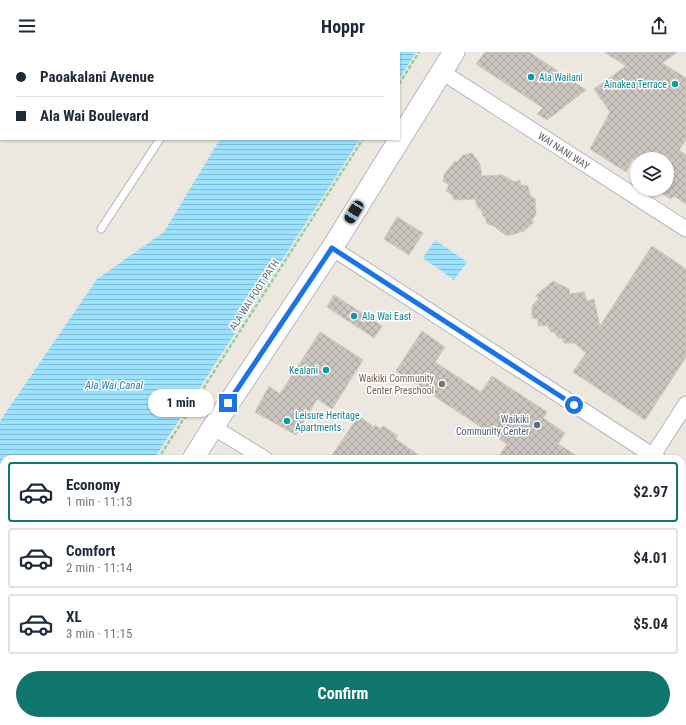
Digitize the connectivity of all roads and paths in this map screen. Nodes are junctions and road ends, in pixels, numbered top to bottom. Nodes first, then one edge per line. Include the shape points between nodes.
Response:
1 (419, 52) edge
2 (454, 52) edge
3 (442, 72) junction
4 (400, 82) edge
5 (400, 139) edge
6 (159, 140) edge
7 (363, 140) edge
8 (400, 140) edge
9 (101, 229) dead end
10 (686, 229) edge
11 (332, 248) junction
12 (686, 404) edge
13 (213, 427) junction
14 (161, 455) edge
15 (196, 455) edge
16 (258, 455) edge
17 (653, 455) edge
18 (657, 455) edge

1 - 4 path
2 - 3 main road
3 - 5 main road
3 - 10 street, WAI NANI WAY
6 - 9 lane
7 - 14 path, ALA WAI FOOT PATH
8 - 11 main road
11 - 13 main road
11 - 17 street
12 - 18 street
13 - 15 main road
13 - 16 street

